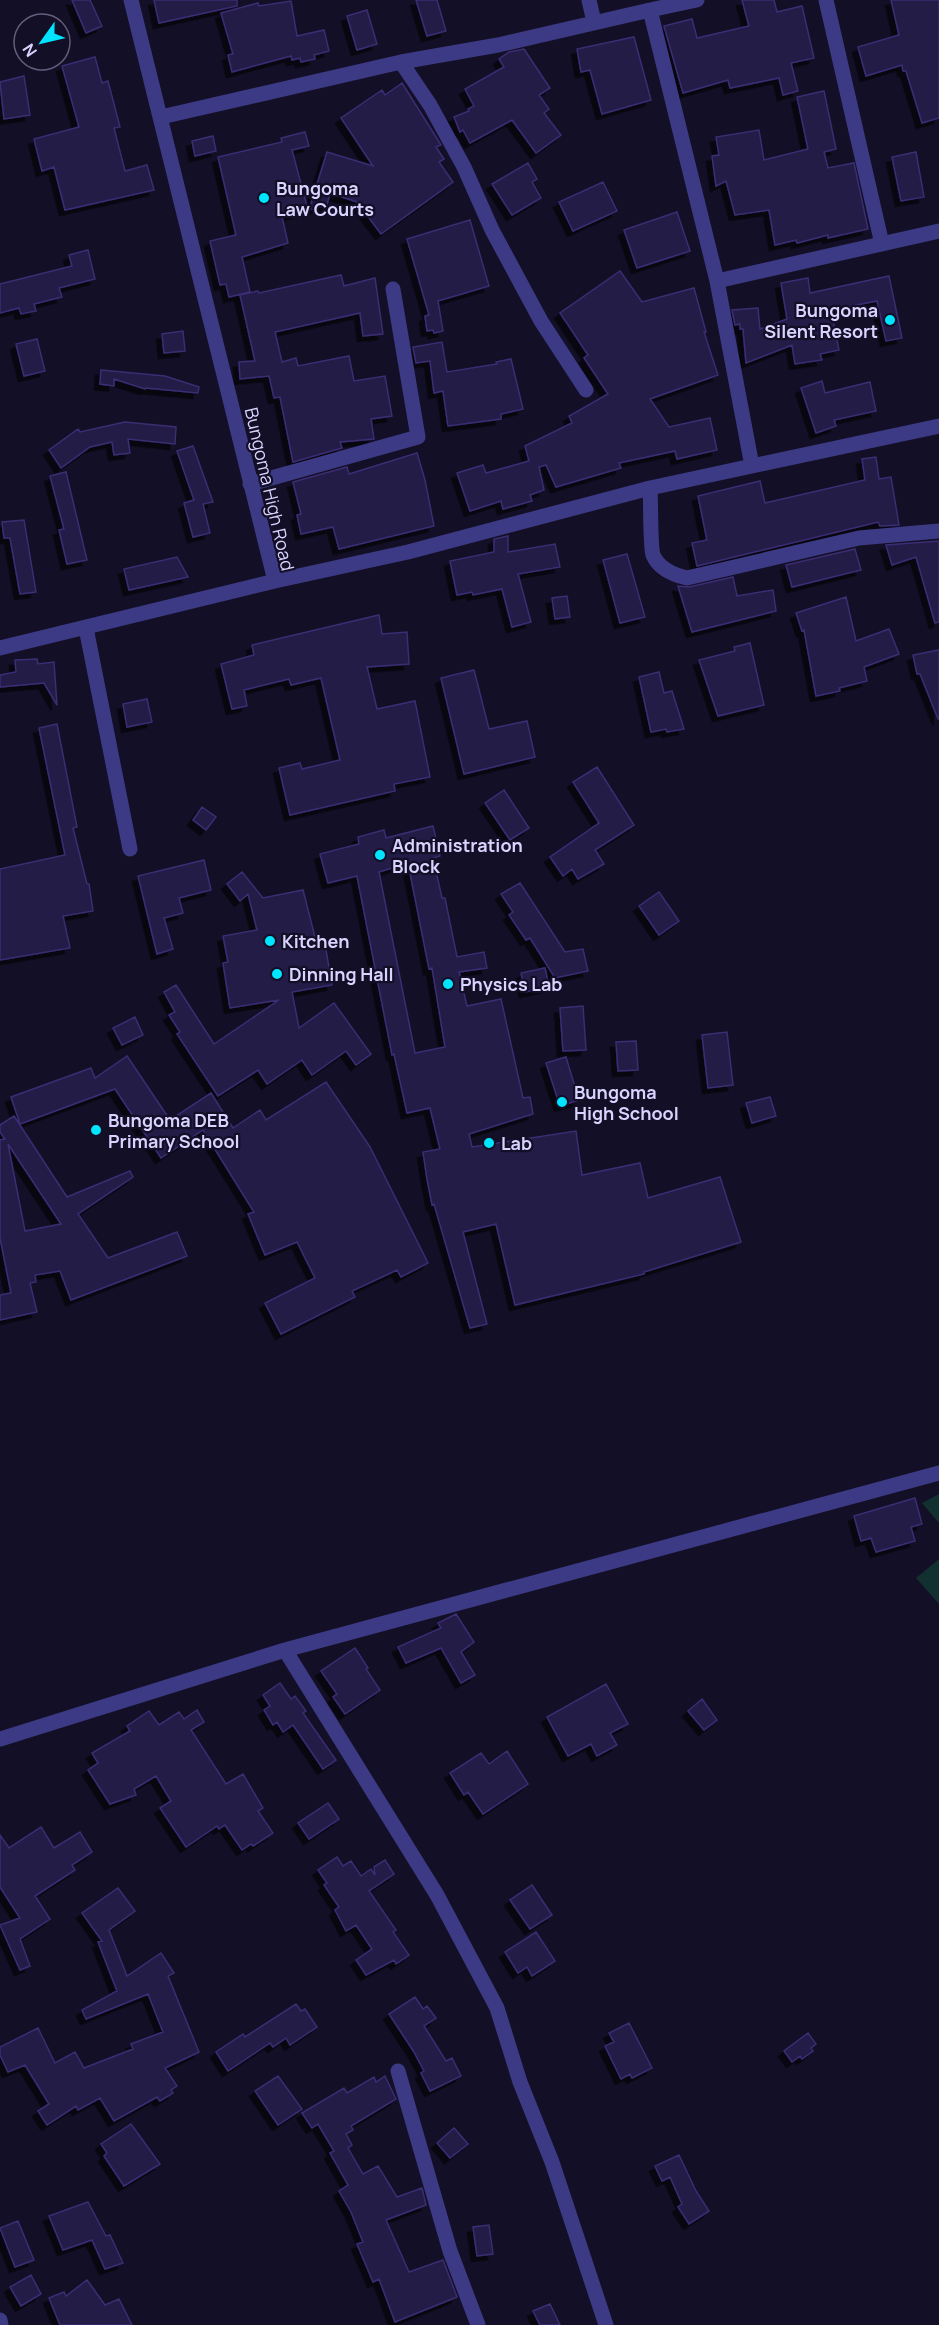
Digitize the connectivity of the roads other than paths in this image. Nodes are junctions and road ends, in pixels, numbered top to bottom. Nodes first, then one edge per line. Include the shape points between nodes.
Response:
1 (131, 0) edge
2 (589, 0) edge
3 (697, 0) edge
4 (826, 0) edge
5 (650, 10) junction
6 (594, 22) junction
7 (401, 63) junction
8 (161, 117) junction
9 (939, 231) edge
10 (882, 244) junction
11 (717, 281) junction
12 (393, 289) dead end
13 (586, 390) dead end
14 (939, 426) edge
15 (752, 466) junction
16 (250, 484) junction
17 (650, 488) junction
18 (939, 531) edge
19 (275, 581) junction
20 (86, 628) junction
21 (0, 648) edge
22 (130, 849) dead end
23 (939, 1473) edge
24 (285, 1650) junction
25 (0, 1739) edge
26 (398, 2071) dead end
27 (0, 2320) edge
28 (1, 2325) edge
29 (478, 2325) edge
30 (606, 2325) edge

1 - 8 street, Bungoma High Road
2 - 6 street
3 - 5 street
4 - 10 street
5 - 6 street
5 - 11 street
6 - 7 street
7 - 8 street
7 - 13 street via 430,105 464,167 492,230 541,321
8 - 16 street, Bungoma High Road
9 - 10 street
10 - 11 street
11 - 15 street
12 - 16 street via 418,437
14 - 15 street
15 - 17 street
16 - 19 street, Bungoma High Road
17 - 18 street via 653,554 674,575 687,578 859,538
17 - 19 street via 408,552
19 - 20 street, Bungoma High Road
20 - 21 street, Bungoma High Road
20 - 22 street
23 - 24 street
24 - 25 street
24 - 30 street via 437,1895 497,2008
26 - 29 street via 450,2251
27 - 28 street

